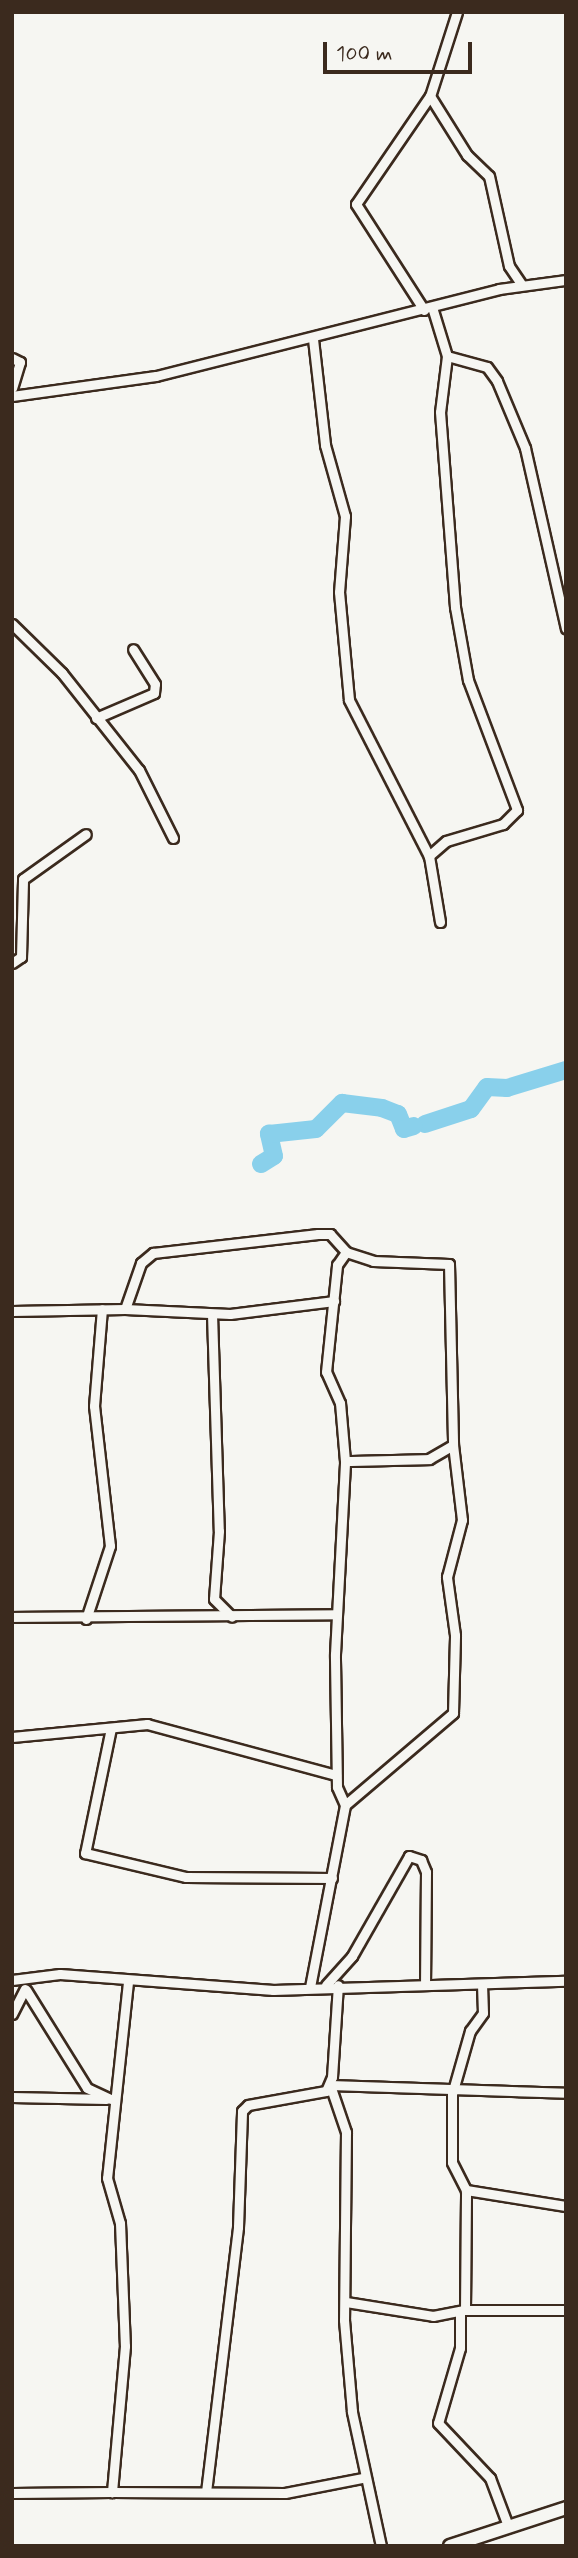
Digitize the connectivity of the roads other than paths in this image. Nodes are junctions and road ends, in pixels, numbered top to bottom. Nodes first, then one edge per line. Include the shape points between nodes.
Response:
1 (449, 12) edge
2 (457, 12) edge
3 (454, 23) junction
4 (430, 96) junction
5 (566, 281) edge
6 (522, 285) junction
7 (428, 308) junction
8 (313, 339) junction
9 (447, 356) junction
10 (12, 358) edge
11 (12, 388) edge
12 (12, 396) edge
13 (12, 624) edge
14 (566, 628) edge
15 (133, 649) dead end
16 (96, 718) junction
17 (86, 834) dead end
18 (173, 838) dead end
19 (429, 856) junction
20 (440, 922) dead end
21 (12, 963) edge
22 (346, 1252) junction
23 (334, 1301) junction
24 (102, 1309) junction
25 (125, 1309) junction
26 (12, 1311) edge
27 (212, 1314) junction
28 (453, 1445) junction
29 (345, 1461) junction
30 (215, 1599) junction
31 (336, 1614) junction
32 (12, 1616) edge
33 (201, 1616) junction
34 (232, 1617) junction
35 (86, 1619) junction
36 (111, 1728) junction
37 (12, 1737) edge
38 (337, 1775) junction
39 (345, 1805) junction
40 (332, 1878) junction
41 (16, 1980) edge
42 (425, 1981) junction
43 (566, 1981) edge
44 (128, 1982) junction
45 (326, 1985) junction
46 (338, 1985) junction
47 (482, 1985) junction
48 (310, 1987) junction
49 (26, 1990) junction
50 (12, 2014) edge
51 (330, 2085) junction
52 (566, 2093) edge
53 (452, 2094) junction
54 (12, 2097) edge
55 (111, 2099) junction
56 (466, 2190) junction
57 (566, 2206) edge
58 (346, 2302) junction
59 (566, 2310) edge
60 (463, 2312) junction
61 (362, 2478) junction
62 (112, 2492) junction
63 (12, 2493) edge
64 (206, 2493) junction
65 (566, 2508) edge
66 (508, 2526) junction
67 (470, 2542) edge
68 (382, 2546) edge
69 (450, 2546) edge

1 - 3 street
2 - 3 street
3 - 4 street
4 - 6 street via 467,155 489,176 509,266
4 - 7 street via 356,204
5 - 6 street
6 - 7 street
7 - 8 street
7 - 9 street
8 - 12 street via 156,376
8 - 19 street via 325,444 345,516 339,592 349,700
9 - 14 street via 487,368 497,381 525,448
9 - 19 street via 440,412 453,594 468,680 517,810 503,824 446,841
10 - 11 street via 20,362
13 - 16 street
15 - 16 street via 155,684 154,693
16 - 18 street via 139,770
17 - 21 street via 23,879 21,957
19 - 20 street
22 - 23 street via 337,1265
22 - 25 street via 330,1234 318,1234 264,1235 153,1253 141,1263
22 - 28 street via 373,1261 449,1264
23 - 27 street
23 - 29 street via 326,1372 340,1403
24 - 25 street
24 - 26 street
24 - 35 street via 94,1405 110,1546
25 - 27 street
27 - 30 street via 219,1531
28 - 29 street via 429,1459
28 - 39 street via 462,1520 447,1577 455,1635 453,1713
29 - 31 street
30 - 33 street
30 - 34 street
31 - 34 street
31 - 38 street
32 - 35 street
33 - 34 street
33 - 35 street
36 - 37 street
36 - 38 street via 147,1724
36 - 40 street via 85,1853 186,1877
38 - 39 street
39 - 40 street
40 - 48 street
41 - 44 street via 60,1974
41 - 49 street
42 - 45 street via 426,1872 421,1860 409,1856 352,1956
42 - 46 street
42 - 47 street
43 - 47 street
44 - 48 street
44 - 55 street
45 - 46 street
45 - 48 street
46 - 51 street
47 - 53 street via 483,2013
49 - 50 street
49 - 55 street via 87,2088
51 - 53 street
51 - 58 street via 346,2132
51 - 64 street via 315,2098 260,2102 242,2111 238,2227
52 - 53 street
53 - 56 street via 452,2162
54 - 55 street
55 - 62 street via 107,2178 120,2223 125,2346
56 - 57 street
56 - 60 street
58 - 60 street via 433,2316
58 - 61 street
59 - 60 street
60 - 66 street via 460,2348 438,2423 490,2478
61 - 64 street via 285,2493
61 - 68 street
62 - 63 street
62 - 64 street
65 - 66 street
66 - 67 street
67 - 69 street

